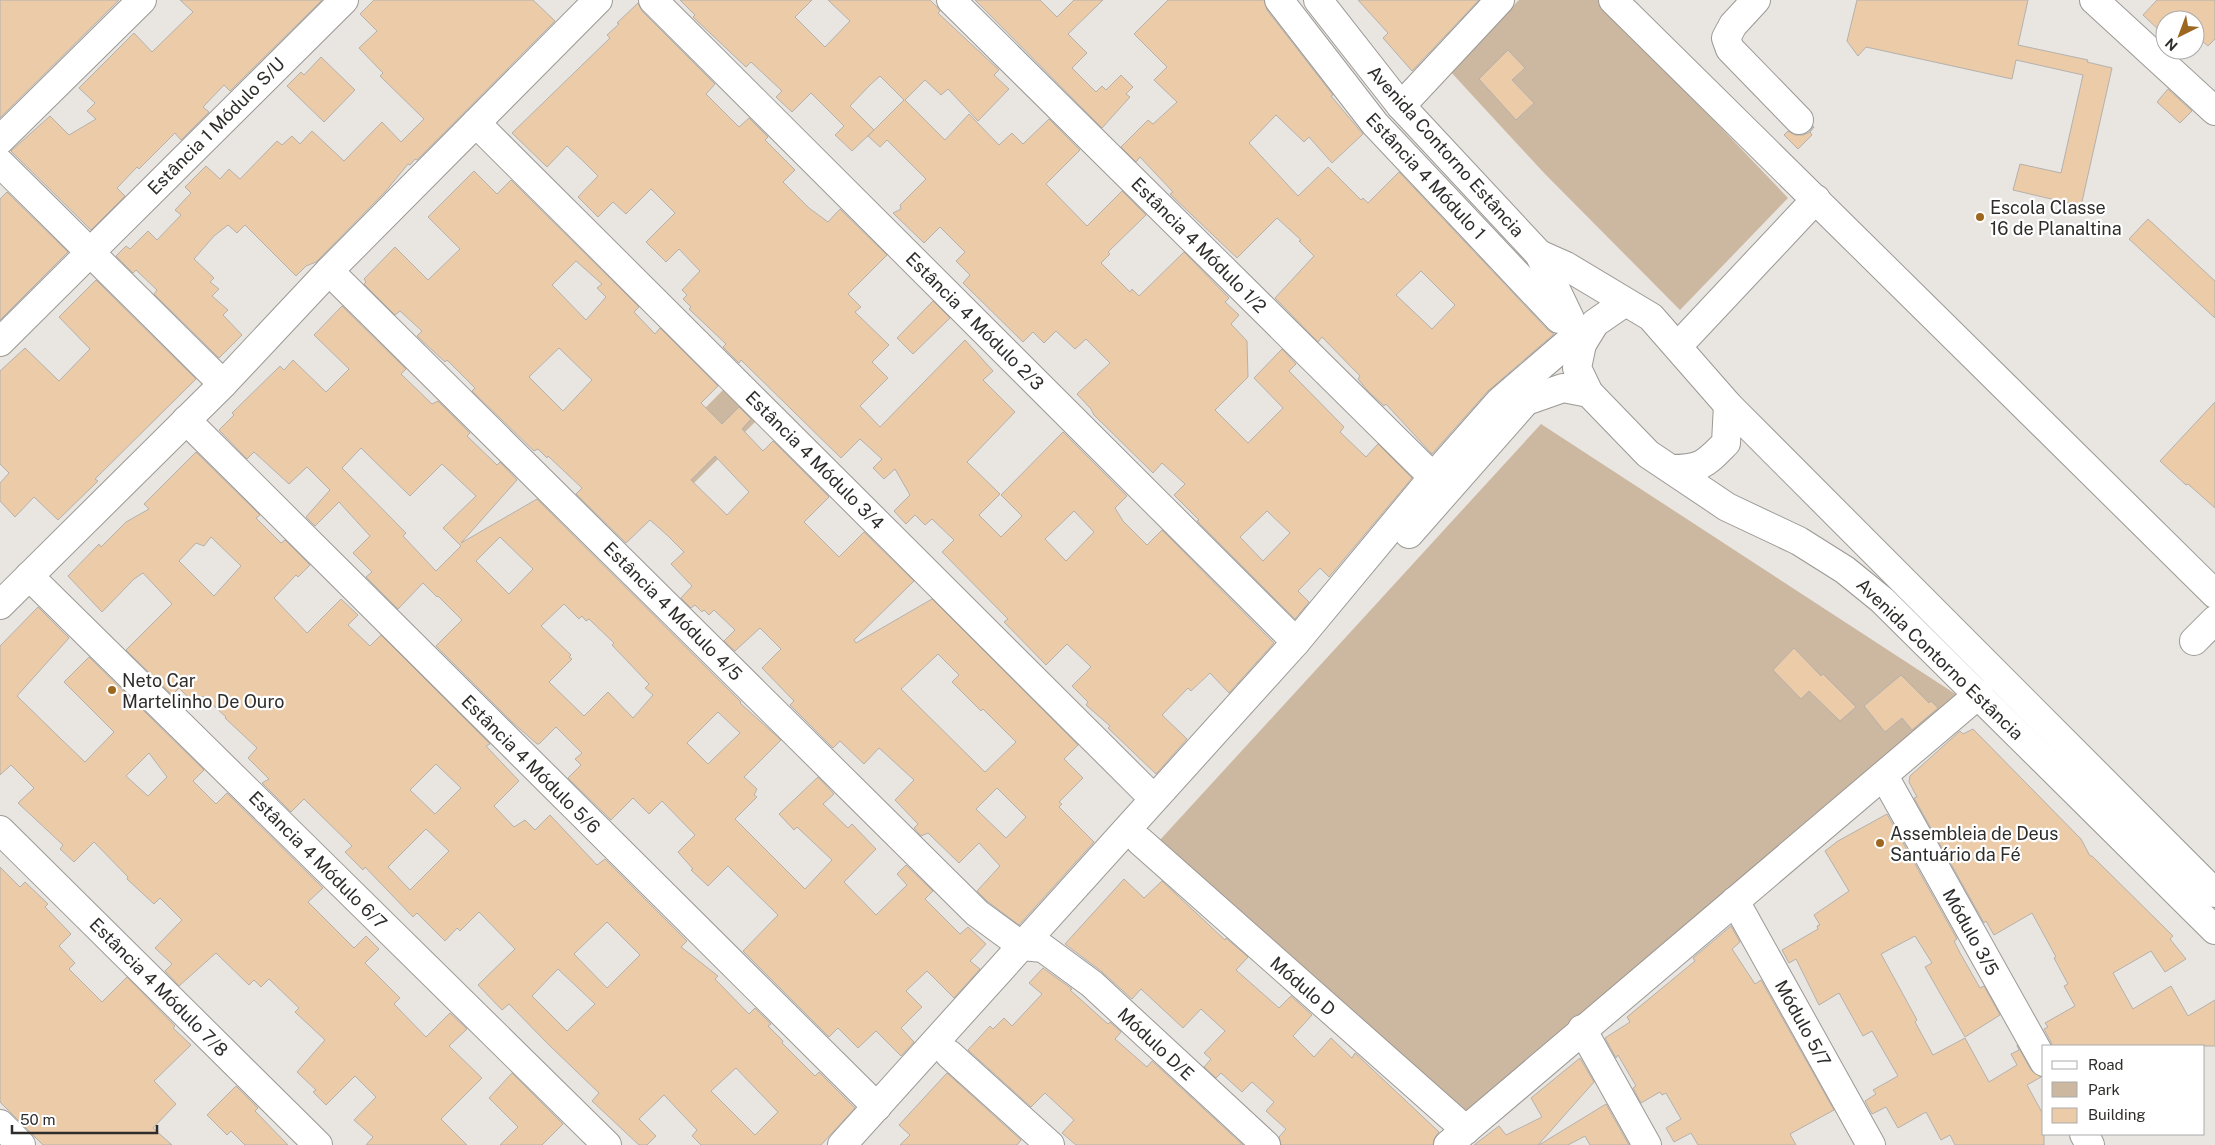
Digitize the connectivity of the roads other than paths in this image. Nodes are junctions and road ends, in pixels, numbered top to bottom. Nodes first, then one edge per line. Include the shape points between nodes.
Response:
1 (142, 0) edge
2 (344, 0) edge
3 (598, 0) edge
4 (653, 0) edge
5 (951, 0) edge
6 (1279, 0) edge
7 (1318, 0) edge
8 (1500, 0) edge
9 (1613, 0) edge
10 (1756, 0) edge
11 (2094, 0) edge
12 (1401, 106) junction
13 (2215, 112) edge
14 (1799, 120) dead end
15 (476, 123) junction
16 (0, 140) edge
17 (0, 163) edge
18 (1816, 199) junction
19 (89, 252) junction
20 (1539, 254) junction
21 (329, 271) junction
22 (1624, 302) junction
23 (0, 342) edge
24 (1582, 344) junction
25 (1678, 346) junction
26 (223, 384) junction
27 (1590, 393) junction
28 (1728, 405) junction
29 (186, 420) junction
30 (1671, 469) junction
31 (1441, 483) junction
32 (29, 576) junction
33 (2215, 594) edge
34 (0, 605) edge
35 (2215, 620) edge
36 (2194, 641) dead end
37 (1296, 642) junction
38 (1979, 694) junction
39 (1884, 776) junction
40 (1153, 798) junction
41 (0, 830) edge
42 (1140, 841) junction
43 (2215, 892) edge
44 (1735, 900) junction
45 (2215, 930) edge
46 (1032, 947) junction
47 (1582, 1029) junction
48 (949, 1054) junction
49 (2042, 1058) edge
50 (877, 1107) junction
51 (0, 1124) edge
52 (1457, 1137) edge
53 (21, 1145) edge
54 (318, 1145) edge
55 (607, 1145) edge
56 (842, 1145) edge
57 (864, 1145) edge
58 (1050, 1145) edge
59 (1266, 1145) edge
60 (1647, 1145) edge
61 (1871, 1145) edge

1 - 16 street
2 - 19 street, Estância 1 Módulo S/U
3 - 15 street
4 - 37 street, Estância 4 Módulo 2/3
5 - 31 street, Estância 4 Módulo 1/2
6 - 24 street, Estância 4 Módulo 1 via 1375,124
7 - 12 street, Avenida Contorno Estância
8 - 12 street
9 - 18 street
10 - 14 street via 1733,25 1726,38 1730,49
11 - 13 street
12 - 20 street, Avenida Contorno Estância
15 - 21 street
15 - 40 street, Estância 4 Módulo 3/4
17 - 19 street
18 - 25 street
18 - 33 street
19 - 23 street, Estância 1 Módulo S/U
19 - 26 street
20 - 22 street, Avenida Contorno Estância via 1566,266
20 - 24 street, Avenida Contorno Estância
21 - 26 street
21 - 46 street, Estância 4 Módulo 4/5 via 977,913
22 - 24 street via 1595,322
22 - 25 street, Avenida Contorno Estância via 1651,317
24 - 27 street, Avenida Contorno Estância via 1577,368
24 - 31 street via 1571,340 1500,401
25 - 28 street, Avenida Contorno Estância
26 - 29 street
27 - 30 street, Avenida Contorno Estância via 1648,454
27 - 31 street via 1564,388 1526,401
28 - 30 street via 1726,443 1709,460 1693,469
28 - 43 street, Avenida Contorno Estância
29 - 32 street
29 - 50 street, Estância 4 Módulo 5/6
30 - 38 street, Avenida Contorno Estância via 1727,507 1799,541 1845,570 1882,600
31 - 37 street
31 - 42 street
32 - 34 street
32 - 55 street, Estância 4 Módulo 6/7
35 - 36 street
37 - 40 street
38 - 39 street
38 - 45 street, Avenida Contorno Estância
39 - 44 street
39 - 49 street, Módulo 3/5
40 - 42 street via 1153,807 1140,829
40 - 46 street
41 - 54 street, Estância 4 Módulo 7/8
42 - 46 street
42 - 52 street, Módulo D
44 - 47 street
44 - 61 street, Módulo 5/7
46 - 48 street
46 - 50 street
46 - 59 street, Módulo D/E via 1092,984
47 - 52 street
47 - 60 street
48 - 57 street
48 - 58 street
50 - 56 street
51 - 53 street

